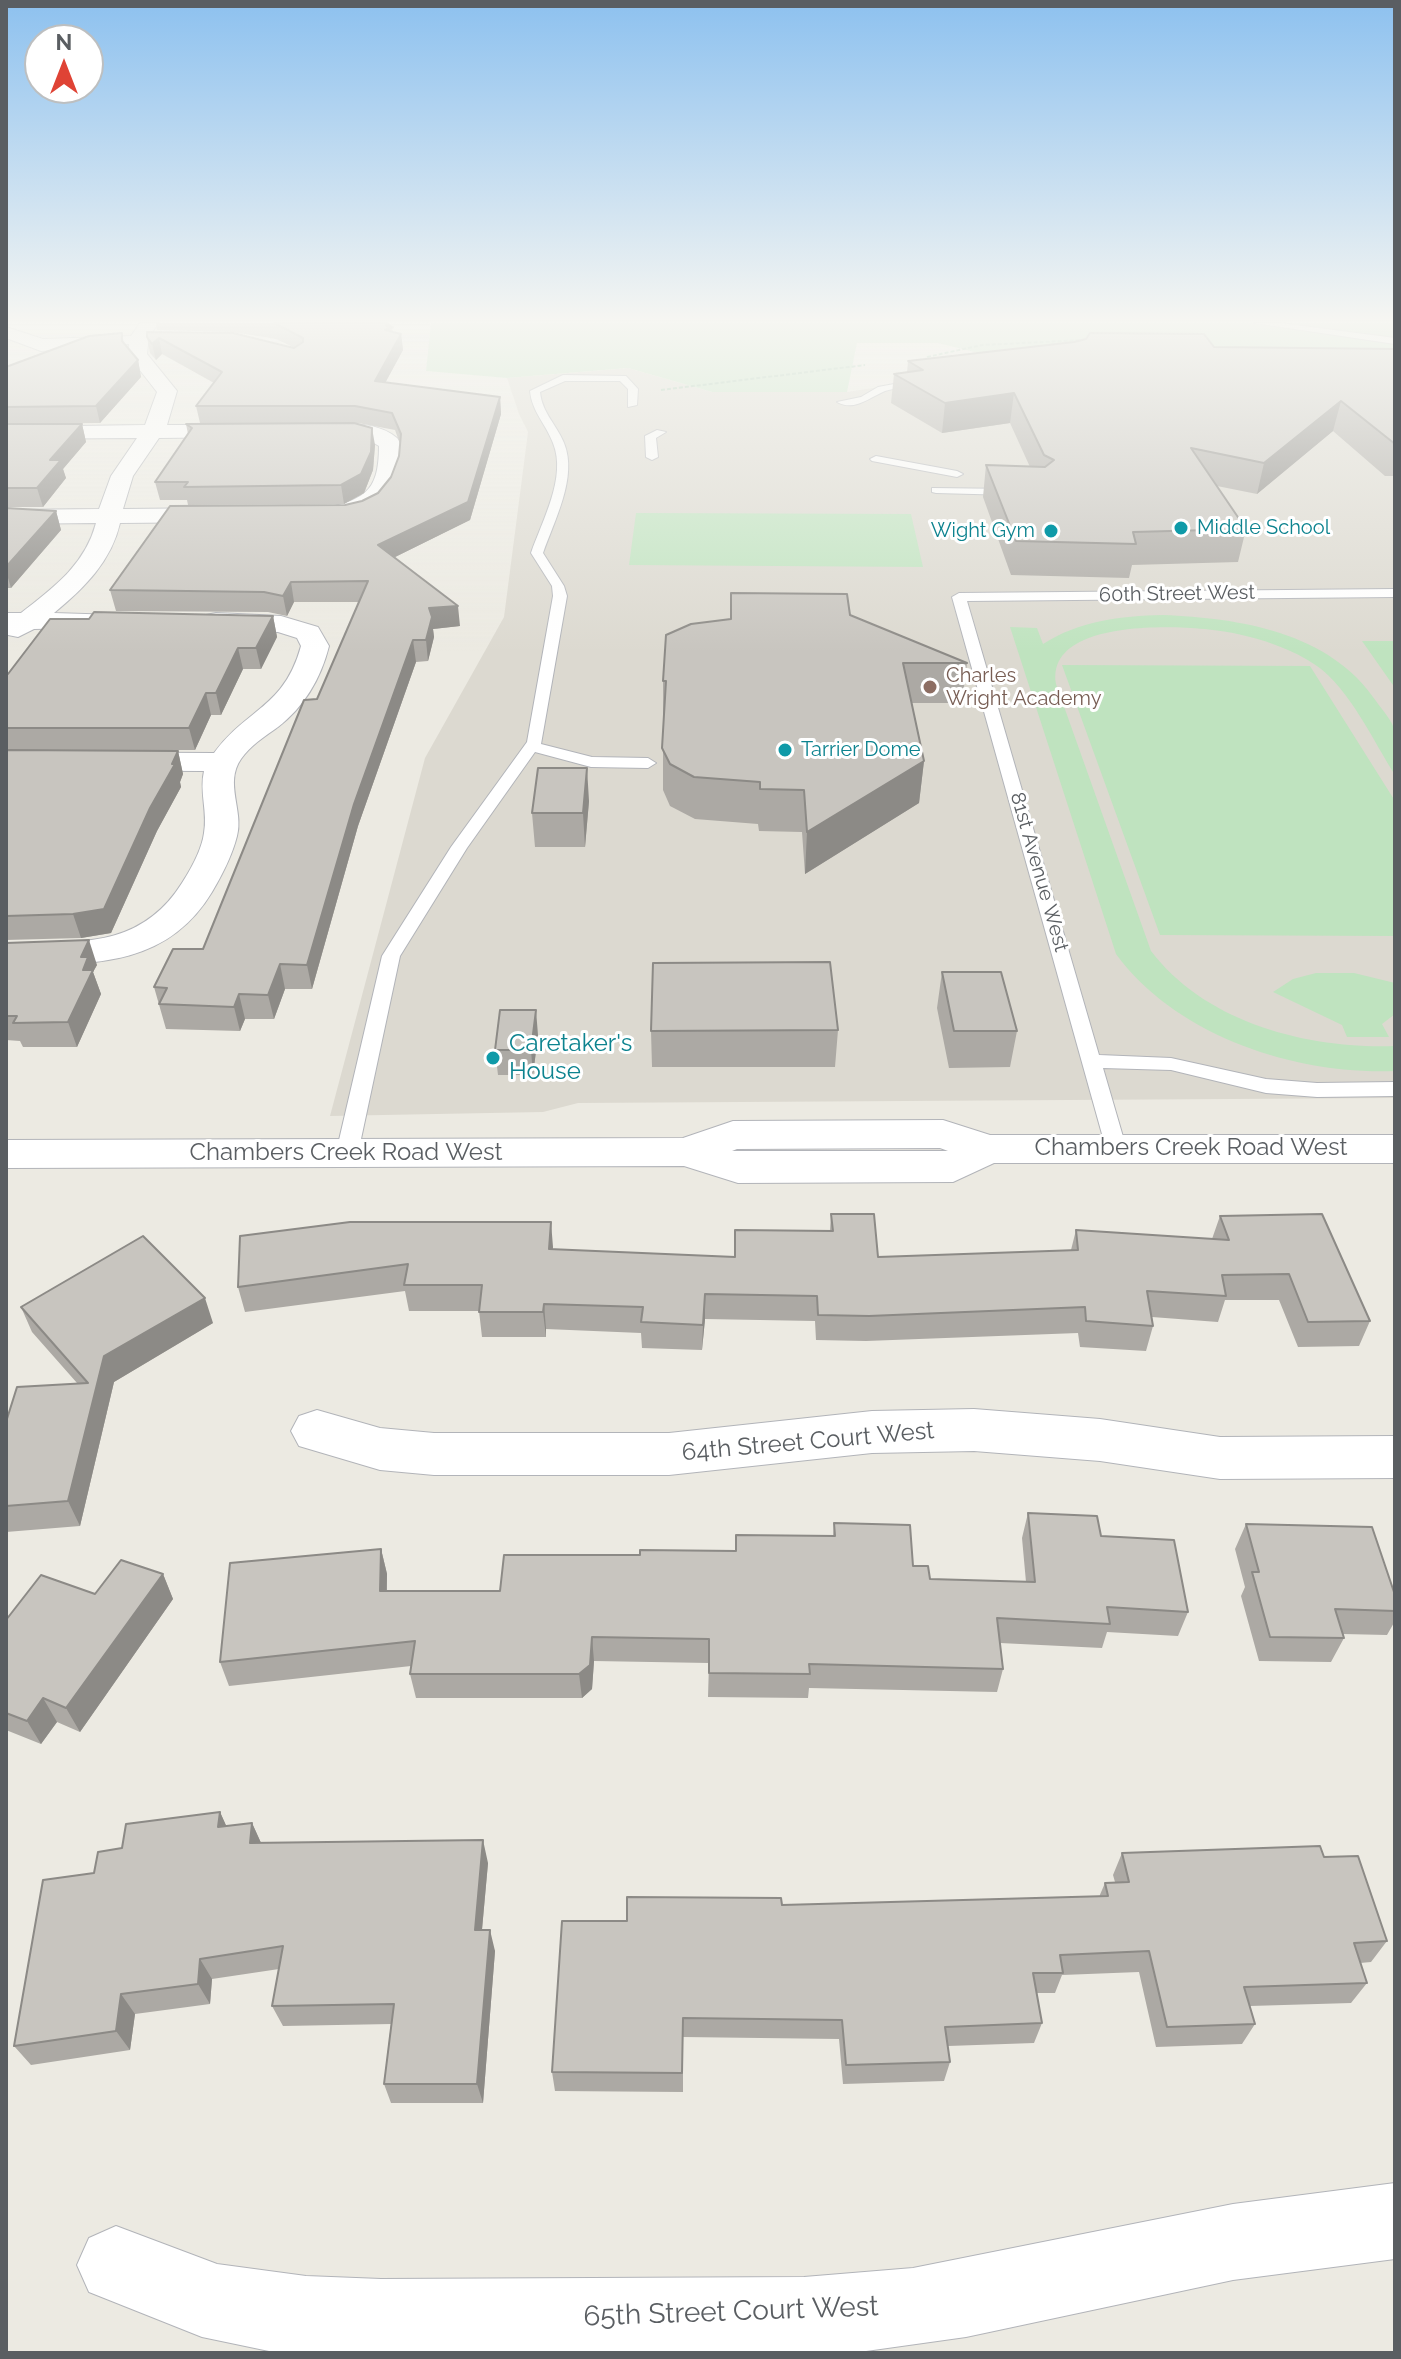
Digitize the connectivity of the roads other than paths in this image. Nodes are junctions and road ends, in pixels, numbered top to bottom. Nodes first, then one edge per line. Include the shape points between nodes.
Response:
1 (153, 433) edge
2 (330, 433) edge
3 (555, 433) edge
4 (658, 433) edge
5 (652, 457) dead end
6 (876, 459) dead end
7 (957, 474) dead end
8 (936, 490) dead end
9 (1025, 493) edge
10 (246, 515) edge
11 (303, 515) edge
12 (110, 516) junction
13 (6, 517) edge
14 (1395, 593) edge
15 (959, 597) joint
16 (135, 621) edge
17 (195, 621) edge
18 (13, 627) edge
19 (532, 747) junction
20 (6, 761) edge
21 (223, 762) junction
22 (648, 763) dead end
23 (6, 954) edge
24 (1092, 1061) junction
25 (1395, 1089) edge
26 (1115, 1147) junction
27 (347, 1153) junction
28 (6, 1154) edge
29 (1392, 1155) edge
30 (317, 1431) dead end
31 (1395, 1457) edge
32 (1395, 2221) edge
33 (116, 2265) dead end

1 - 12 street via 121,478
2 - 11 street via 377,435 390,443 384,482 374,500 358,511
3 - 19 lane via 562,452 561,473 537,553 560,596
4 - 5 lane via 650,436
6 - 7 lane
8 - 9 lane
10 - 12 street
12 - 13 street
12 - 18 street via 91,562
14 - 15 lane, 60th Street West
15 - 24 lane, 81st Avenue West
16 - 18 street
17 - 21 street via 281,624 313,637 314,651 294,695
19 - 22 lane via 591,762
19 - 27 lane via 459,847 391,956
20 - 21 street
21 - 23 street via 218,781 221,835 191,902 169,925 128,945
24 - 25 lane via 1171,1064 1266,1086
24 - 26 lane, 81st Avenue West
26 - 27 street, Chambers Creek Road West via 987,1149 953,1167 738,1168 686,1152
26 - 29 street, Chambers Creek Road West
27 - 28 street, Chambers Creek Road West
30 - 31 street, 64th Street Court West via 380,1449 434,1454 669,1454 872,1432 974,1430 1100,1440 1220,1458
32 - 33 street, 65th Street Court West via 1156,2256 963,2299 767,2317 364,2317 267,2312 196,2299

